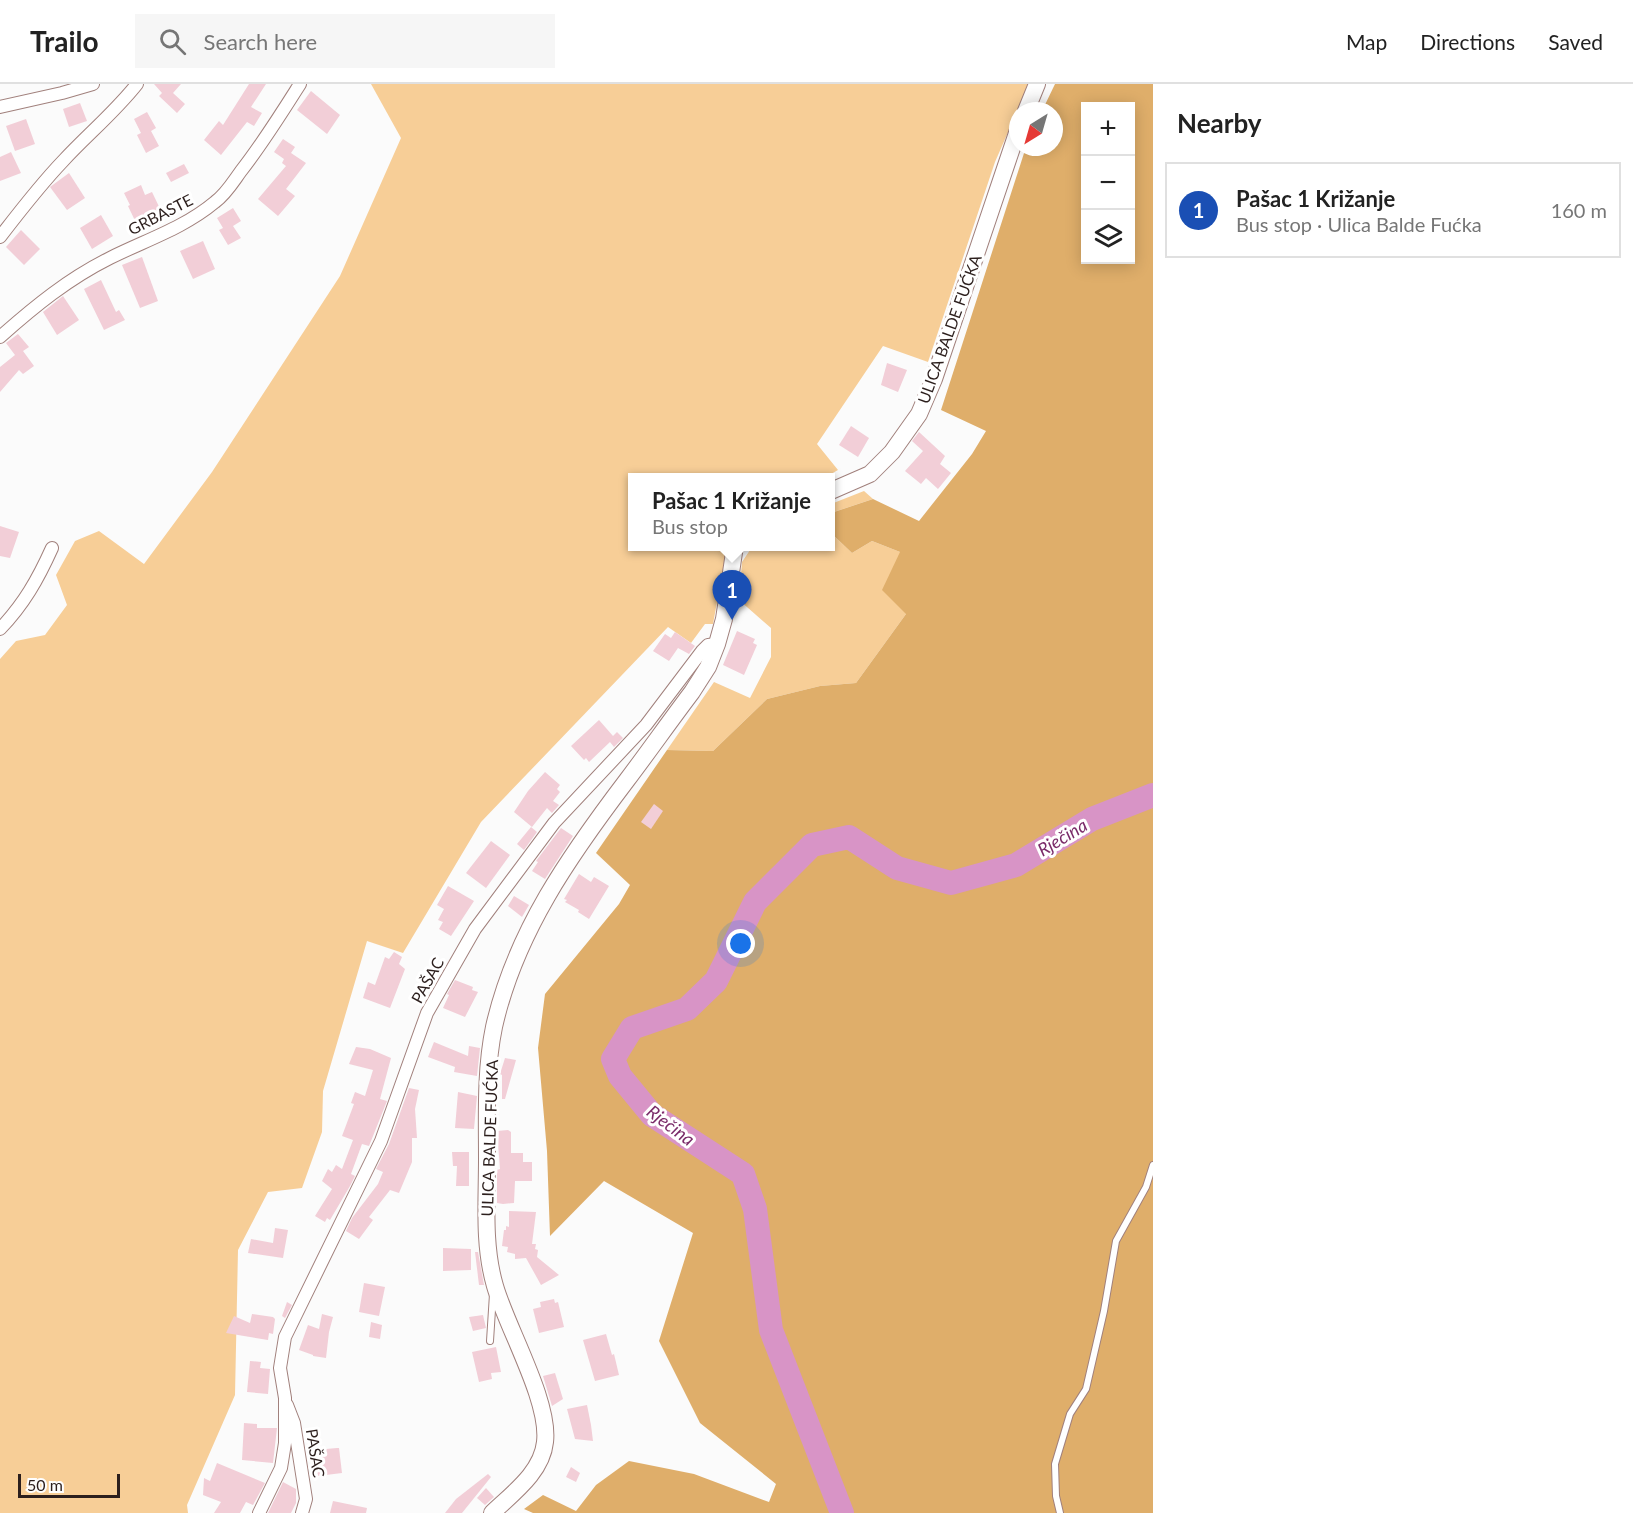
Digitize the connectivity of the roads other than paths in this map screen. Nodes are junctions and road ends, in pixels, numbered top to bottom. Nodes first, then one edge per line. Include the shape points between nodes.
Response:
1 (93, 84) edge
2 (137, 84) edge
3 (300, 84) edge
4 (1037, 84) edge
5 (1030, 102) edge
6 (0, 107) edge
7 (1009, 156) edge
8 (0, 237) edge
9 (0, 337) edge
10 (835, 489) edge
11 (52, 548) dead end
12 (734, 551) edge
13 (0, 629) edge
14 (717, 644) junction
15 (1153, 1165) edge
16 (495, 1287) junction
17 (490, 1341) dead end
18 (285, 1398) junction
19 (259, 1513) edge
20 (302, 1513) edge
21 (492, 1513) edge
22 (1060, 1513) edge

1 - 6 street
2 - 8 street via 35,192
3 - 9 street, GRBASTE via 264,140 216,202 173,229 69,280
4 - 5 main road
7 - 10 main road, ULICA BALDE FUĆKA via 919,414 892,452 870,474
11 - 13 street via 27,597
12 - 14 main road, ULICA BALDE FUĆKA
14 - 16 main road, ULICA BALDE FUĆKA via 692,692 573,853 532,921 514,962 494,1029 487,1096 486,1249
14 - 18 street, PAŠAC via 702,651 646,725 554,823 475,929 448,976 427,1013 381,1141 285,1337 280,1368
15 - 22 lane via 1146,1187 1116,1241 1086,1389 1070,1414 1055,1464
16 - 17 lane
16 - 21 main road, ULICA BALDE FUĆKA via 545,1421 545,1442 539,1465
18 - 19 street, PAŠAC via 281,1468
18 - 20 street, PAŠAC via 294,1423 306,1499

